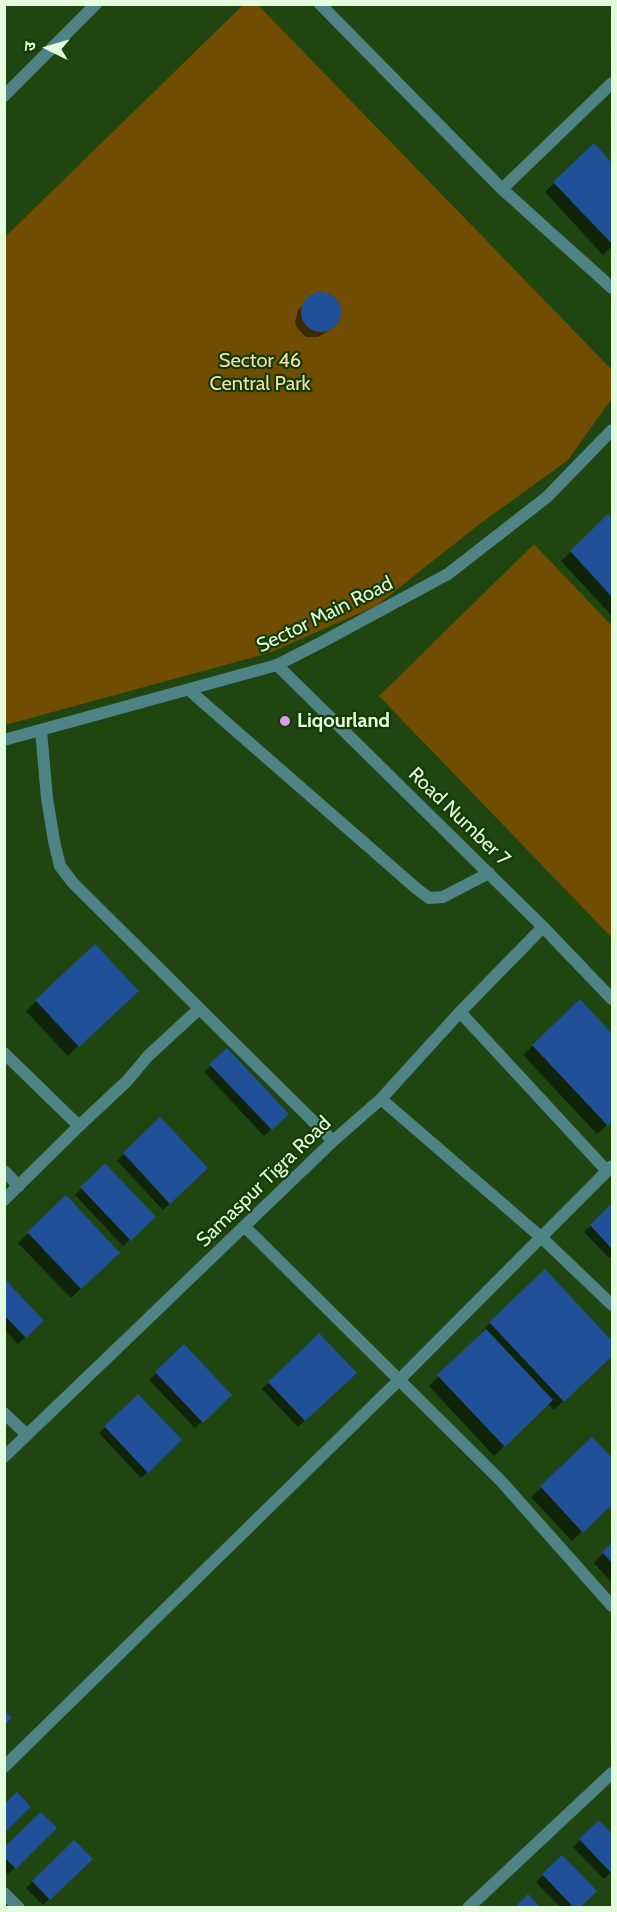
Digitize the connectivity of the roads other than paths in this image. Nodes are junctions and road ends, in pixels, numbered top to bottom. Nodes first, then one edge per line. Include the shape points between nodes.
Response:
1 (96, 4) edge
2 (320, 4) edge
3 (612, 83) edge
4 (4, 96) edge
5 (502, 189) junction
6 (612, 288) edge
7 (612, 430) edge
8 (277, 665) junction
9 (189, 690) junction
10 (41, 731) junction
11 (4, 740) edge
12 (489, 873) junction
13 (543, 927) junction
14 (612, 999) edge
15 (199, 1009) junction
16 (460, 1012) junction
17 (4, 1053) edge
18 (381, 1099) junction
19 (79, 1126) junction
20 (333, 1141) junction
21 (610, 1168) edge
22 (4, 1171) edge
23 (19, 1186) junction
24 (4, 1200) edge
25 (245, 1227) junction
26 (542, 1238) junction
27 (612, 1305) edge
28 (399, 1380) junction
29 (4, 1413) edge
30 (27, 1435) junction
31 (4, 1458) edge
32 (612, 1606) edge
33 (4, 1767) edge
34 (612, 1773) edge
35 (4, 1893) edge
36 (19, 1908) edge
37 (468, 1908) edge

1 - 4 street
2 - 5 street
3 - 5 street
5 - 6 street
7 - 8 street, Sector Main Road via 547,497 448,574
8 - 9 street, Sector Main Road
8 - 12 street, Road Number 7
9 - 10 street, Sector Main Road
9 - 12 street via 429,898 443,897
10 - 11 street, Sector Main Road
10 - 15 street via 47,798 60,866
12 - 13 street, Road Number 7
13 - 14 street, Road Number 7
13 - 16 street, Samaspur Tigra Road
15 - 19 street
15 - 20 street
16 - 18 street, Samaspur Tigra Road
16 - 21 street
17 - 19 street
18 - 20 street, Samaspur Tigra Road
18 - 26 street
19 - 23 street
20 - 25 street, Samaspur Tigra Road
21 - 26 street
22 - 23 street
23 - 24 street
25 - 28 street
25 - 30 street, Samaspur Tigra Road
26 - 27 street
26 - 28 street
28 - 32 street via 501,1481
28 - 33 street
29 - 30 street
30 - 31 street, Samaspur Tigra Road
34 - 37 street
35 - 36 street

